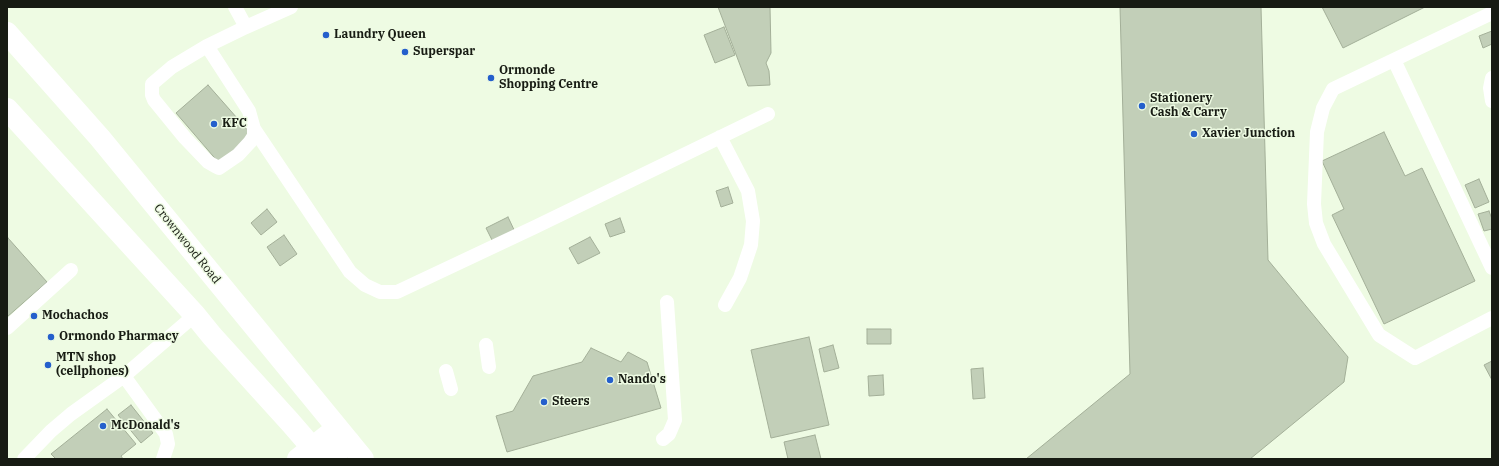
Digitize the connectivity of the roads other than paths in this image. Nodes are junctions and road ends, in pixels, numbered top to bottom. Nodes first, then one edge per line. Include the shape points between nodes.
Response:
1 (235, 7) edge
2 (291, 7) edge
3 (1492, 13) edge
4 (246, 27) junction
5 (7, 33) edge
6 (207, 46) junction
7 (1394, 60) junction
8 (1492, 78) edge
9 (1492, 101) edge
10 (7, 109) edge
11 (768, 114) dead end
12 (254, 129) junction
13 (720, 137) junction
14 (1492, 268) edge
15 (71, 270) dead end
16 (667, 302) dead end
17 (725, 305) dead end
18 (195, 315) junction
19 (1492, 318) edge
20 (7, 328) edge
21 (486, 346) dead end
22 (488, 367) dead end
23 (446, 371) dead end
24 (124, 376) junction
25 (452, 389) dead end
26 (343, 435) junction
27 (663, 439) dead end
28 (315, 456) edge
29 (24, 459) edge
30 (163, 459) edge
31 (363, 459) edge

1 - 4 lane
2 - 4 lane
3 - 7 lane
4 - 6 lane
5 - 26 main road, Crownwood Road via 100,138
6 - 12 lane via 249,111
6 - 12 lane via 172,67 152,84 154,100 185,138 208,162 219,168 238,155 250,142 254,136
7 - 14 lane
7 - 19 lane via 1333,89 1322,108 1317,132 1314,204 1316,223 1324,244 1379,335 1415,358
8 - 9 lane
10 - 18 main road
11 - 13 lane
12 - 13 lane via 350,272 365,285 380,292 397,292
13 - 17 lane via 748,191 753,222 751,245 742,271
15 - 20 lane
16 - 27 lane via 675,420 669,434
18 - 24 lane
18 - 28 main road
21 - 22 lane
23 - 25 lane
24 - 29 lane via 71,414
24 - 30 lane via 166,434 168,444
26 - 28 main road
26 - 31 main road, Crownwood Road

